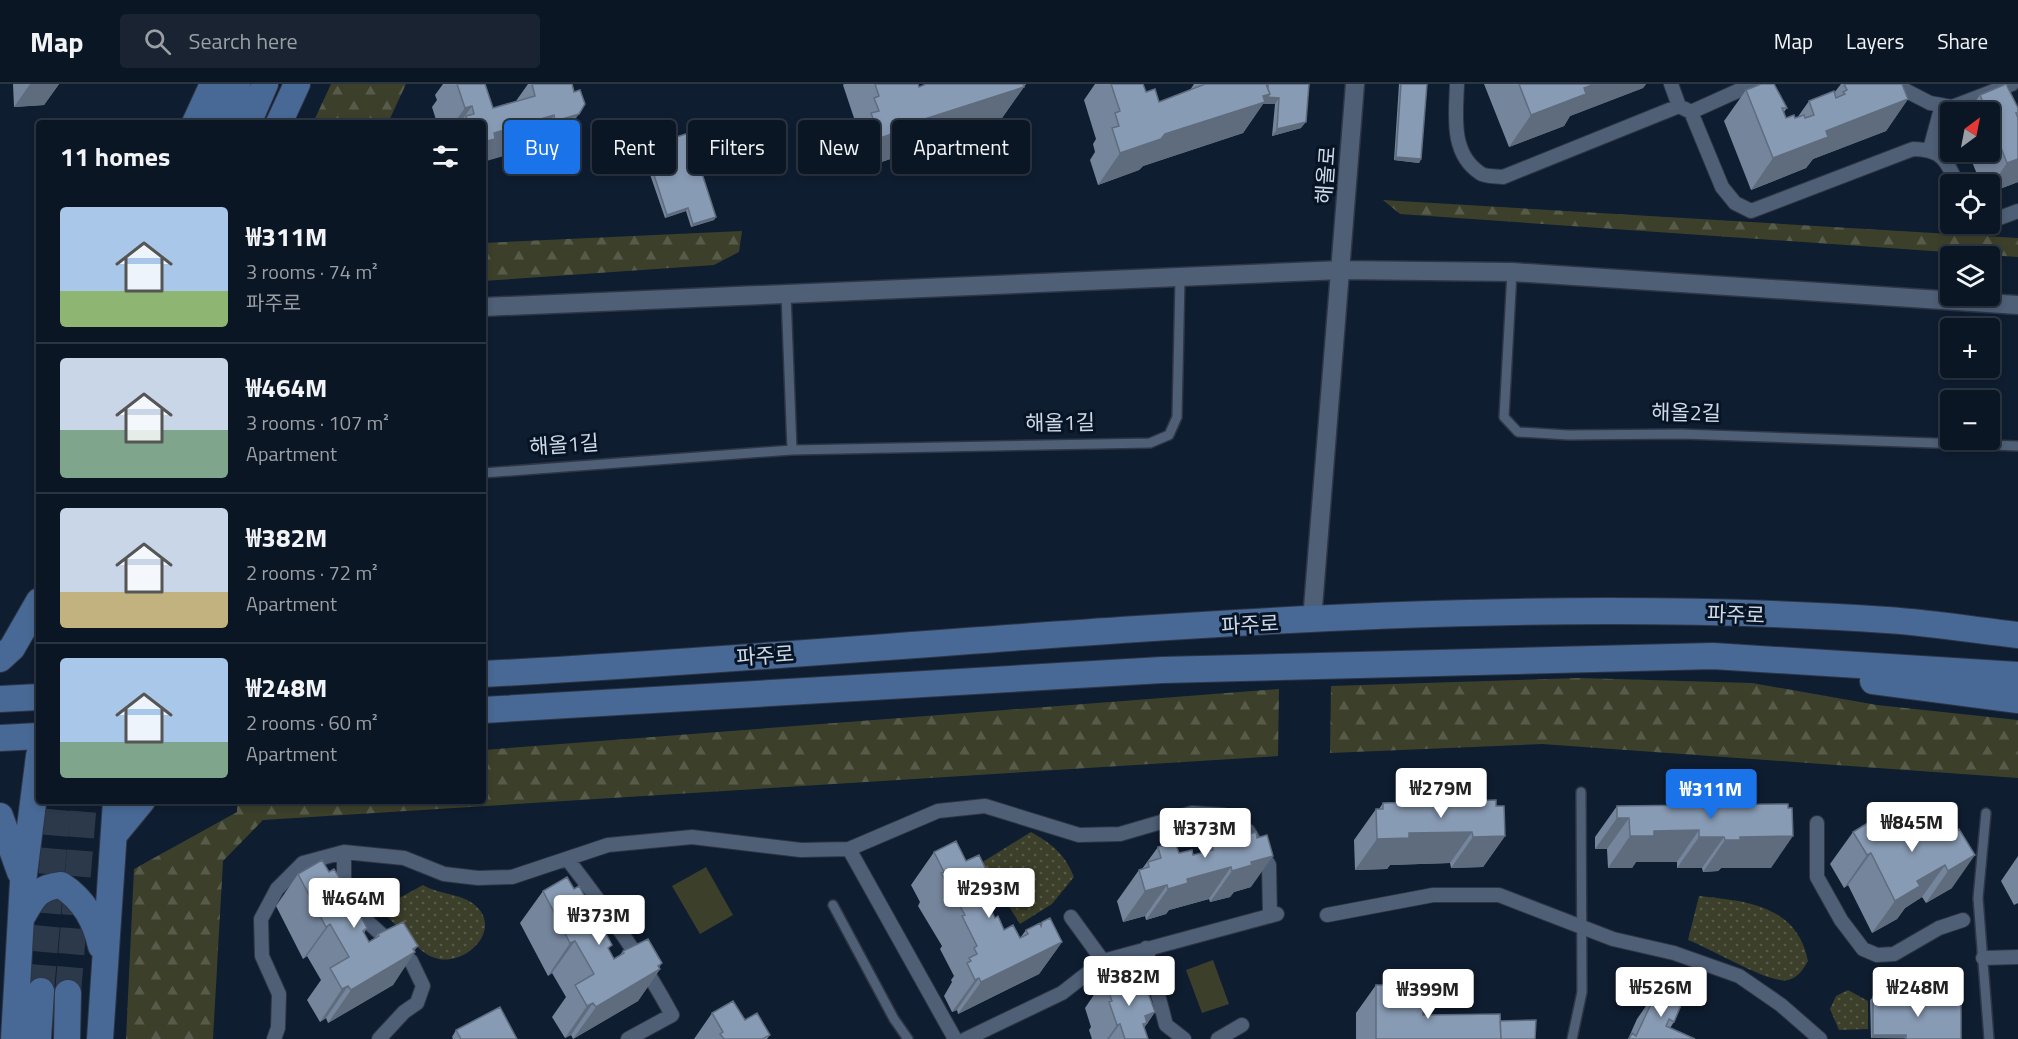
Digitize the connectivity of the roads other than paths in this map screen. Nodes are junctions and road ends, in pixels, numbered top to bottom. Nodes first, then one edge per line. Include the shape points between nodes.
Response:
1 (213, 84) edge
2 (237, 84) edge
3 (265, 84) edge
4 (297, 84) edge
5 (1354, 84) edge
6 (1457, 84) edge
7 (1671, 84) edge
8 (1752, 84) edge
9 (1893, 84) edge
10 (2012, 84) edge
11 (1965, 102) edge
12 (1940, 105) edge
13 (1685, 109) junction
14 (1940, 112) edge
15 (196, 120) edge
16 (221, 120) edge
17 (249, 120) edge
18 (280, 120) edge
19 (1930, 149) junction
20 (1953, 174) edge
21 (2018, 212) edge
22 (2000, 218) edge
23 (1341, 270) junction
24 (1512, 272) junction
25 (1180, 278) junction
26 (786, 294) junction
27 (2018, 305) edge
28 (486, 308) edge
29 (2018, 446) edge
30 (792, 450) junction
31 (486, 473) edge
32 (36, 606) edge
33 (1312, 620) junction
34 (2018, 635) edge
35 (0, 659) edge
36 (1806, 662) junction
37 (486, 674) edge
38 (2018, 675) edge
39 (36, 696) edge
40 (0, 699) edge
41 (2018, 700) edge
42 (486, 710) edge
43 (36, 736) edge
44 (0, 738) edge
45 (36, 780) edge
46 (1581, 792) dead end
47 (116, 804) edge
48 (140, 804) edge
49 (1986, 813) dead end
50 (0, 816) edge
51 (1817, 823) dead end
52 (114, 835) junction
53 (849, 849) junction
54 (344, 852) junction
55 (568, 860) junction
56 (23, 882) junction
57 (833, 905) dead end
58 (1328, 915) dead end
59 (1071, 917) dead end
60 (1963, 920) dead end
61 (20, 921) junction
62 (1581, 925) junction
63 (1146, 948) junction
64 (1983, 957) junction
65 (2018, 957) edge
66 (1103, 961) junction
67 (106, 964) junction
68 (40, 991) tunnel mouth
69 (68, 993) tunnel mouth
70 (1242, 1025) dead end
71 (654, 1033) edge
72 (14, 1039) edge
73 (38, 1039) edge
74 (67, 1039) edge
75 (100, 1039) edge
76 (274, 1039) edge
77 (379, 1039) edge
78 (628, 1039) edge
79 (908, 1039) edge
80 (955, 1039) edge
81 (966, 1039) edge
82 (1184, 1039) edge
83 (1218, 1039) edge
84 (1572, 1039) edge
85 (1820, 1039) edge
86 (1989, 1039) edge

1 - 15 main road
2 - 16 main road
3 - 17 main road
4 - 18 main road
5 - 23 street, 해올로
6 - 13 street via 1456,138 1481,175 1503,177
7 - 13 street
8 - 13 street
9 - 12 street
10 - 11 street
13 - 19 street via 1722,187 1735,203 1751,211 1913,149
14 - 19 street
19 - 20 street via 1948,163
21 - 22 street
23 - 24 street
23 - 25 street
23 - 33 street, 해올로
24 - 27 street
24 - 29 lane, 해올2길 via 1504,417 1518,432
25 - 26 street
25 - 30 lane, 해올1길 via 1176,417 1169,435 1150,443
26 - 28 street
26 - 30 lane
30 - 31 lane, 해올1길
32 - 35 main road via 12,648
33 - 34 main road, 파주로 via 1421,614 1659,611 1889,620
33 - 37 main road, 파주로 via 989,638
36 - 38 main road, 파주로
36 - 41 main road via 1878,682
36 - 42 main road, 파주로 via 1713,656 1162,670
39 - 40 main road
43 - 44 main road
45 - 56 main road
46 - 62 lane
47 - 52 main road
48 - 52 main road
49 - 64 lane via 1978,898
50 - 56 main road
51 - 60 street via 1817,876 1841,921 1863,949 1877,955 1894,954 1939,927
52 - 67 main road
53 - 55 street via 801,850 692,837 608,845
53 - 63 street via 938,811 985,806 1079,835 1120,834 1192,813 1223,815 1248,831 1269,865 1274,915
53 - 80 street
54 - 55 street via 404,858 444,874 478,878 512,877
54 - 76 street via 303,862 277,889 261,919 262,956 279,994
54 - 77 street via 344,882 360,915 411,961 423,986 417,1003
55 - 71 street via 617,924 672,1016
56 - 61 main road
57 - 79 lane
58 - 62 street via 1433,895 1499,895
59 - 66 street
61 - 67 main road via 35,893 61,885 72,892 96,924
61 - 72 main road
62 - 84 lane via 1582,992
62 - 85 street via 1613,939 1674,953 1739,976
63 - 66 street
63 - 82 street via 1166,1025
64 - 65 street
64 - 86 lane
66 - 81 street via 1062,993
67 - 75 main road
68 - 73 main road
69 - 74 main road
70 - 83 street
71 - 78 street

